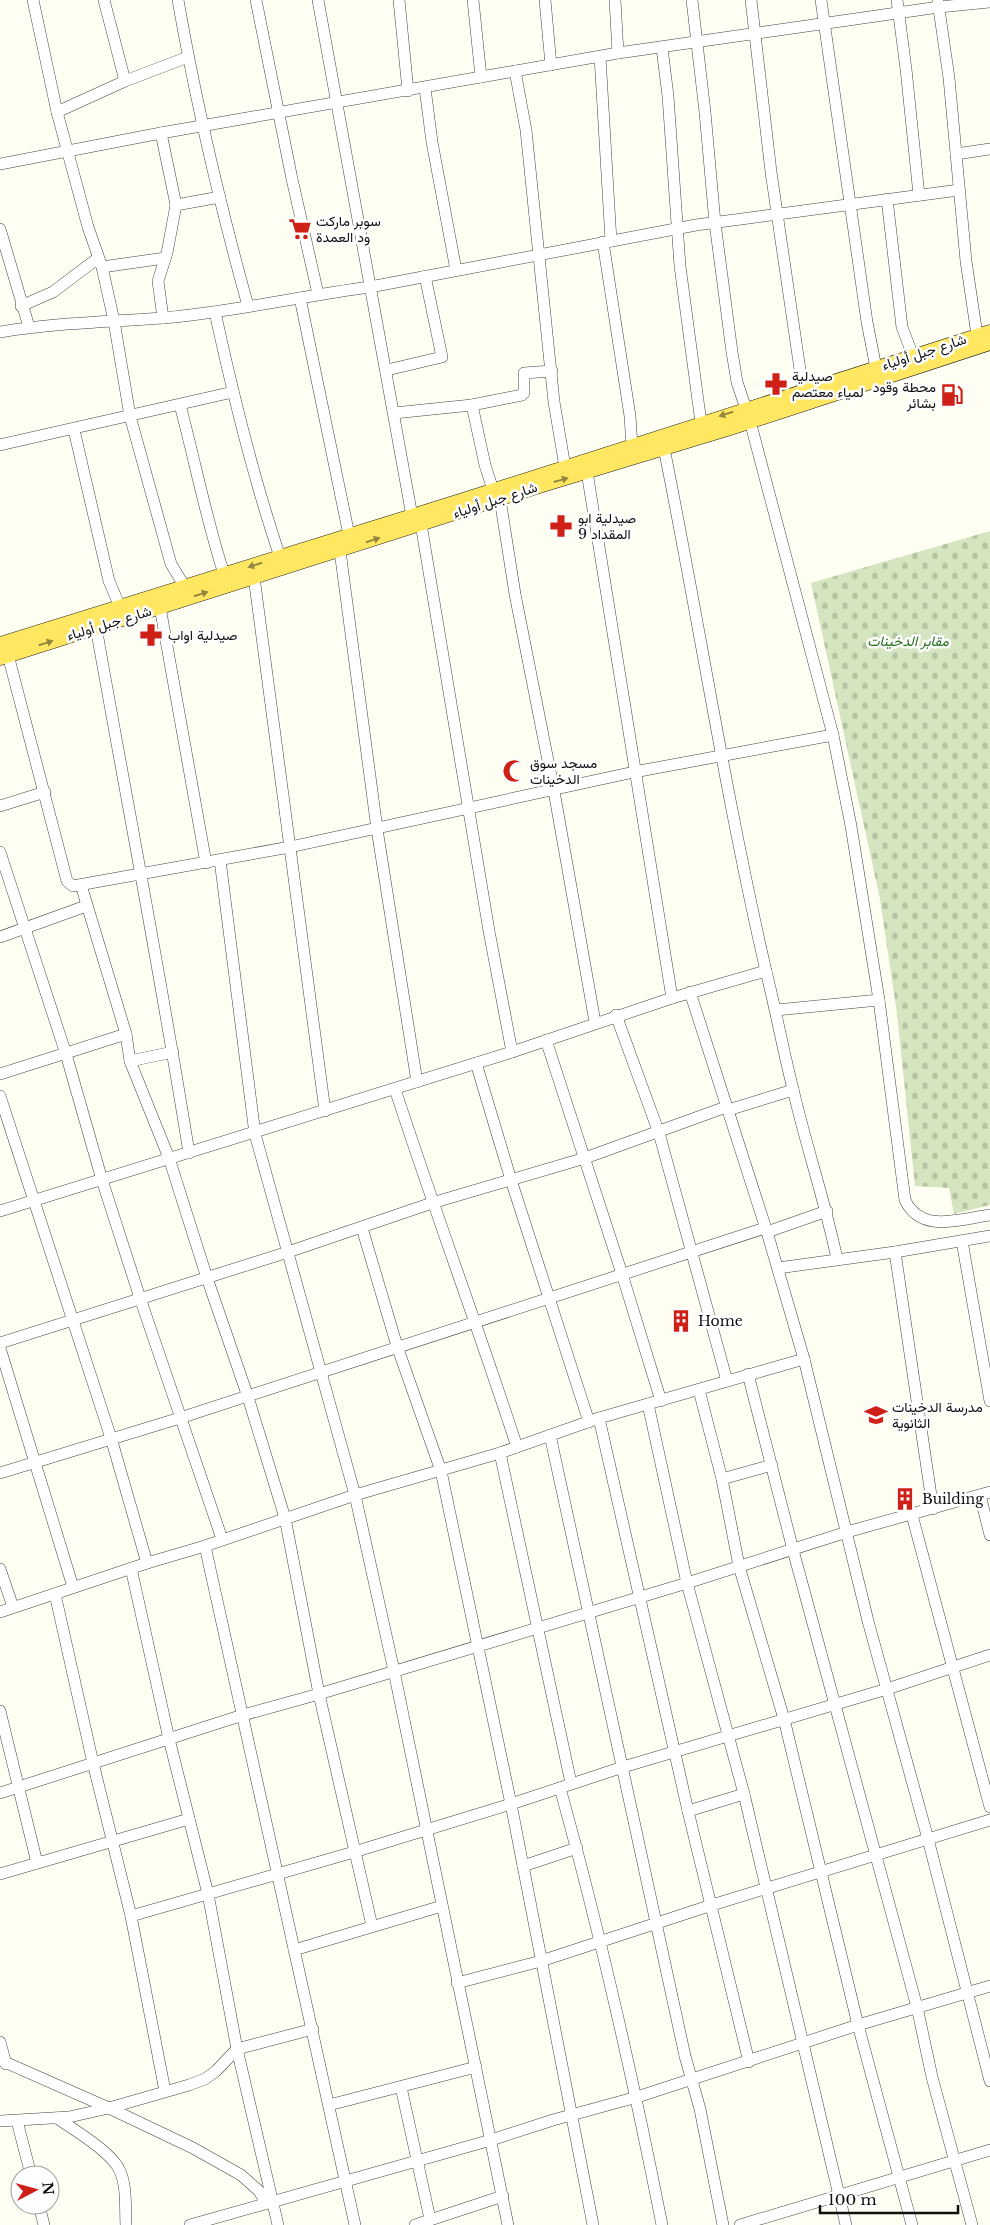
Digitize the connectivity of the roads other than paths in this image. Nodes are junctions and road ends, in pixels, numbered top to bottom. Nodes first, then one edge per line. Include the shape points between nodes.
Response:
1 (33, 0) edge
2 (104, 0) edge
3 (178, 0) edge
4 (256, 0) edge
5 (318, 0) edge
6 (399, 0) edge
7 (473, 0) edge
8 (545, 0) edge
9 (615, 0) edge
10 (692, 0) edge
11 (751, 0) edge
12 (821, 0) edge
13 (897, 0) edge
14 (990, 2) edge
15 (939, 4) edge
16 (899, 13) junction
17 (824, 25) junction
18 (755, 35) junction
19 (698, 44) junction
20 (662, 48) junction
21 (618, 53) junction
22 (600, 57) junction
23 (188, 58) junction
24 (551, 65) junction
25 (515, 71) junction
26 (481, 77) junction
27 (125, 81) junction
28 (425, 88) junction
29 (408, 91) junction
30 (336, 103) junction
31 (57, 112) junction
32 (278, 113) junction
33 (203, 126) junction
34 (161, 133) junction
35 (990, 149) edge
36 (68, 152) junction
37 (956, 154) junction
38 (0, 164) edge
39 (959, 190) junction
40 (919, 194) junction
41 (220, 197) junction
42 (887, 199) junction
43 (851, 204) junction
44 (176, 205) junction
45 (778, 215) junction
46 (715, 223) junction
47 (676, 229) junction
48 (0, 230) edge
49 (607, 241) junction
50 (538, 255) junction
51 (165, 258) junction
52 (100, 263) junction
53 (456, 270) junction
54 (424, 276) junction
55 (370, 287) junction
56 (318, 294) junction
57 (300, 298) junction
58 (21, 306) junction
59 (248, 306) junction
60 (215, 312) junction
61 (163, 318) junction
62 (114, 320) junction
63 (29, 327) junction
64 (0, 332) edge
65 (984, 334) edge
66 (990, 343) edge
67 (916, 362) junction
68 (876, 368) junction
69 (386, 370) junction
70 (552, 370) junction
71 (803, 390) junction
72 (233, 392) junction
73 (180, 405) junction
74 (472, 405) junction
75 (394, 413) junction
76 (748, 415) junction
77 (130, 416) junction
78 (700, 423) junction
79 (74, 430) junction
80 (0, 445) edge
81 (632, 446) junction
82 (664, 448) junction
83 (565, 467) junction
84 (587, 472) junction
85 (497, 495) junction
86 (416, 520) junction
87 (349, 535) junction
88 (340, 551) junction
89 (309, 554) junction
90 (280, 557) junction
91 (224, 574) junction
92 (254, 577) junction
93 (185, 587) junction
94 (120, 607) junction
95 (160, 607) junction
96 (96, 627) junction
97 (3, 652) edge
98 (834, 735) junction
99 (721, 756) junction
100 (634, 772) junction
101 (554, 791) junction
102 (45, 792) junction
103 (0, 806) edge
104 (470, 809) junction
105 (377, 829) junction
106 (290, 847) junction
107 (0, 852) edge
108 (220, 860) junction
109 (206, 863) junction
110 (139, 875) junction
111 (81, 885) junction
112 (86, 906) junction
113 (26, 928) junction
114 (0, 937) edge
115 (766, 971) junction
116 (690, 992) junction
117 (672, 998) junction
118 (878, 1000) junction
119 (776, 1010) junction
120 (616, 1015) junction
121 (595, 1022) junction
122 (126, 1034) junction
123 (546, 1040) junction
124 (172, 1052) junction
125 (512, 1052) junction
126 (66, 1054) junction
127 (130, 1061) junction
128 (476, 1063) junction
129 (0, 1074) edge
130 (417, 1082) junction
131 (395, 1089) junction
132 (793, 1090) junction
133 (0, 1096) edge
134 (727, 1109) junction
135 (324, 1111) junction
136 (658, 1133) junction
137 (254, 1134) junction
138 (189, 1153) junction
139 (168, 1158) junction
140 (585, 1158) junction
141 (102, 1180) junction
142 (511, 1180) junction
143 (34, 1201) junction
144 (432, 1203) junction
145 (827, 1211) junction
146 (0, 1212) edge
147 (990, 1215) edge
148 (362, 1228) junction
149 (766, 1230) junction
150 (990, 1236) edge
151 (962, 1241) junction
152 (692, 1250) junction
153 (288, 1252) junction
154 (895, 1252) junction
155 (837, 1259) junction
156 (778, 1268) junction
157 (622, 1274) junction
158 (207, 1278) junction
159 (140, 1298) junction
160 (550, 1299) junction
161 (72, 1319) junction
162 (476, 1320) junction
163 (0, 1343) edge
164 (398, 1346) junction
165 (0, 1348) edge
166 (804, 1359) junction
167 (321, 1371) junction
168 (748, 1374) junction
169 (727, 1381) junction
170 (698, 1390) junction
171 (247, 1394) junction
172 (661, 1401) junction
173 (990, 1401) edge
174 (648, 1404) junction
175 (180, 1418) junction
176 (594, 1420) junction
177 (550, 1435) junction
178 (111, 1438) junction
179 (518, 1447) junction
180 (500, 1453) junction
181 (36, 1462) junction
182 (772, 1465) junction
183 (441, 1471) junction
184 (0, 1473) edge
185 (722, 1479) junction
186 (985, 1494) edge
187 (355, 1495) junction
188 (933, 1509) junction
189 (912, 1515) junction
190 (285, 1518) junction
191 (847, 1532) junction
192 (990, 1535) edge
193 (222, 1539) junction
194 (205, 1546) junction
195 (793, 1550) junction
196 (147, 1563) junction
197 (739, 1566) junction
198 (131, 1568) junction
199 (0, 1569) edge
200 (687, 1583) junction
201 (73, 1587) junction
202 (55, 1594) junction
203 (639, 1596) junction
204 (13, 1607) junction
205 (0, 1612) edge
206 (590, 1612) junction
207 (538, 1627) junction
208 (477, 1646) junction
209 (990, 1655) edge
210 (951, 1668) junction
211 (394, 1671) junction
212 (887, 1689) junction
213 (318, 1694) junction
214 (834, 1704) junction
215 (0, 1711) edge
216 (243, 1715) junction
217 (784, 1719) junction
218 (729, 1736) junction
219 (170, 1739) junction
220 (674, 1752) junction
221 (93, 1763) junction
222 (622, 1767) junction
223 (571, 1783) junction
224 (20, 1787) junction
225 (560, 1788) junction
226 (0, 1793) edge
227 (744, 1794) junction
228 (511, 1804) junction
229 (990, 1807) edge
230 (688, 1812) junction
231 (189, 1819) junction
232 (990, 1820) edge
233 (426, 1829) junction
234 (928, 1839) junction
235 (113, 1842) junction
236 (577, 1848) junction
237 (354, 1852) junction
238 (877, 1856) junction
239 (37, 1864) junction
240 (523, 1866) junction
241 (821, 1872) junction
242 (277, 1873) junction
243 (0, 1874) edge
244 (766, 1890) junction
245 (208, 1894) junction
246 (712, 1905) junction
247 (442, 1906) junction
248 (131, 1916) junction
249 (657, 1924) junction
250 (372, 1926) junction
251 (599, 1941) junction
252 (294, 1950) junction
253 (541, 1961) junction
254 (458, 1983) junction
255 (990, 1986) edge
256 (968, 1993) junction
257 (917, 2007) junction
258 (858, 2025) junction
259 (313, 2029) junction
260 (0, 2042) edge
261 (802, 2044) junction
262 (237, 2049) junction
263 (3, 2062) edge
264 (749, 2062) junction
265 (476, 2067) junction
266 (692, 2080) junction
267 (990, 2081) edge
268 (401, 2087) junction
269 (165, 2091) junction
270 (637, 2098) junction
271 (329, 2104) junction
272 (109, 2108) junction
273 (572, 2115) junction
274 (57, 2118) junction
275 (0, 2121) edge
276 (18, 2121) junction
277 (491, 2140) junction
278 (990, 2150) edge
279 (417, 2161) junction
280 (955, 2161) junction
281 (29, 2165) edge
282 (900, 2177) junction
283 (346, 2182) junction
284 (503, 2196) junction
285 (839, 2196) junction
286 (269, 2202) junction
287 (782, 2213) junction
288 (430, 2219) junction
289 (194, 2224) edge
290 (126, 2225) edge
291 (278, 2225) edge
292 (355, 2225) edge
293 (415, 2225) edge
294 (508, 2225) edge
295 (593, 2225) edge
296 (662, 2225) edge
297 (723, 2225) edge
298 (740, 2225) edge
299 (785, 2225) edge
300 (846, 2225) edge
301 (912, 2225) edge
302 (972, 2225) edge

1 - 31 street
2 - 27 street
3 - 23 street
4 - 32 street
5 - 30 street
6 - 29 street
7 - 26 street
8 - 24 street
9 - 21 street
10 - 19 street
11 - 18 street
12 - 17 street
13 - 16 street
14 - 15 street
15 - 16 street
15 - 37 street
16 - 17 street
16 - 40 street
17 - 18 street
17 - 43 street
18 - 19 street
18 - 45 street
19 - 20 street
19 - 46 street
20 - 21 street
20 - 47 street via 670,115
21 - 22 street
22 - 24 street
22 - 49 street
23 - 27 street
23 - 33 street
24 - 25 street
25 - 26 street
25 - 50 street via 526,130
26 - 28 street
27 - 31 street
28 - 29 street
28 - 53 street
29 - 30 street
30 - 32 street
30 - 55 street
31 - 36 street
32 - 33 street
32 - 56 street
33 - 34 street
33 - 41 street
34 - 36 street
34 - 44 street
35 - 37 street
36 - 38 street
36 - 52 street
37 - 39 street
39 - 40 street
39 - 65 street via 966,261
40 - 42 street
41 - 44 street
41 - 59 street
42 - 43 street
42 - 67 street via 902,327
43 - 45 street
43 - 68 street
44 - 51 street
45 - 46 street
45 - 71 street
46 - 47 street
46 - 76 street via 737,382
47 - 49 street
47 - 78 street
48 - 58 street
49 - 50 street
49 - 81 street
50 - 53 street
50 - 70 street
51 - 52 street
51 - 61 street via 158,280
52 - 58 street via 53,292
52 - 62 street
53 - 54 street
54 - 55 street
54 - 69 street via 442,357
55 - 56 street
55 - 69 street
56 - 57 street
57 - 59 street
57 - 87 street
58 - 63 street
59 - 60 street
60 - 61 street
60 - 72 street
61 - 62 street
62 - 63 street
62 - 77 street
63 - 64 street
65 - 67 main road, شارع جبل أولياء
66 - 67 main road, شارع جبل أولياء
67 - 68 main road, شارع جبل أولياء
67 - 76 main road, شارع جبل أولياء
68 - 71 main road, شارع جبل أولياء
69 - 75 street
70 - 74 street via 524,373 522,396
70 - 83 street via 558,436
71 - 76 main road, شارع جبل أولياء
72 - 73 street
72 - 90 street via 264,510
73 - 77 street
73 - 91 street via 209,528
74 - 75 street
74 - 85 street via 485,465
75 - 86 street
76 -> 78 main road, شارع جبل أولياء
76 - 82 main road, شارع جبل أولياء
76 - 98 street
77 - 79 street
77 - 93 street via 171,564
78 - 81 main road, شارع جبل أولياء
79 - 80 street
79 - 94 street via 109,581
81 - 83 main road, شارع جبل أولياء
82 - 84 main road, شارع جبل أولياء
82 - 99 street
83 - 85 main road, شارع جبل أولياء
85 -> 84 main road, شارع جبل أولياء
84 - 100 street
85 - 86 main road, شارع جبل أولياء
85 - 101 street
86 - 87 main road, شارع جبل أولياء
88 -> 86 main road, شارع جبل أولياء
86 - 104 street
87 - 89 main road, شارع جبل أولياء
88 - 89 main road, شارع جبل أولياء
88 - 105 street
89 - 90 main road, شارع جبل أولياء
89 - 92 main road, شارع جبل أولياء
90 -> 91 main road, شارع جبل أولياء
91 - 93 main road, شارع جبل أولياء
95 -> 92 main road, شارع جبل أولياء
92 - 106 street
93 - 94 main road, شارع جبل أولياء
94 - 97 main road, شارع جبل أولياء
95 - 96 main road, شارع جبل أولياء
95 - 109 street
97 -> 96 main road, شارع جبل أولياء
96 - 110 street
97 - 102 street
98 - 99 street
98 - 118 street via 852,826
99 - 100 street
99 - 115 street
100 - 101 street
100 - 117 street
101 - 104 street
101 - 121 street
102 - 103 street
102 - 111 street via 67,881 73,886
104 - 105 street
104 - 125 street
105 - 106 street
105 - 130 street
106 - 108 street
106 - 135 street
107 - 113 street
108 - 109 street
108 - 137 street
109 - 110 street
110 - 111 street
110 - 124 street
111 - 112 street
112 - 113 street
112 - 122 street
113 - 114 street
113 - 126 street
115 - 116 street
115 - 119 street
116 - 117 street
116 - 134 street
117 - 120 street
118 - 119 street
118 - 147 street via 908,1207 918,1217 931,1222
119 - 132 street
120 - 121 street
120 - 136 street
121 - 123 street
122 - 126 street
122 - 127 street
123 - 125 street
123 - 140 street
124 - 127 street
124 - 138 street
125 - 128 street
126 - 129 street
126 - 141 street
127 - 139 street
128 - 130 street
128 - 142 street
130 - 131 street
131 - 135 street
131 - 144 street
132 - 134 street
132 - 145 street
133 - 143 street
134 - 136 street
134 - 149 street
135 - 137 street
136 - 140 street
136 - 152 street
137 - 138 street
137 - 153 street
138 - 139 street
139 - 141 street
139 - 158 street
140 - 142 street
140 - 157 street
141 - 143 street
141 - 159 street
142 - 144 street
142 - 160 street
143 - 146 street
143 - 161 street
144 - 148 street
144 - 162 street
145 - 149 street
145 - 155 street
148 - 153 street
148 - 164 street
149 - 152 street
149 - 156 street
150 - 151 street
151 - 154 street
151 - 173 street
152 - 157 street
152 - 169 street
153 - 158 street
153 - 167 street
154 - 155 street
154 - 188 street
155 - 156 street
156 - 166 street
157 - 160 street
157 - 172 street
158 - 159 street
158 - 171 street
159 - 161 street
159 - 175 street
160 - 162 street
160 - 176 street
161 - 163 street
161 - 178 street
162 - 164 street
162 - 179 street
164 - 167 street
164 - 183 street
165 - 181 street
166 - 168 street
166 - 191 street
167 - 171 street
167 - 187 street
168 - 169 street
168 - 182 street
169 - 170 street
170 - 172 street
170 - 185 street
171 - 175 street
171 - 190 street
172 - 174 street
174 - 176 street
174 - 200 street
175 - 178 street
175 - 193 street
176 - 177 street
176 - 203 street
177 - 179 street
177 - 206 street
178 - 181 street
178 - 196 street
179 - 180 street
180 - 183 street
180 - 207 street
181 - 184 street
181 - 201 street
182 - 185 street
182 - 195 street
183 - 187 street
183 - 208 street
185 - 197 street
186 - 188 street
186 - 192 street
187 - 190 street
187 - 211 street
188 - 189 street
189 - 191 street
189 - 210 street
190 - 193 street
190 - 213 street
191 - 195 street
191 - 212 street
193 - 194 street
194 - 196 street
194 - 216 street
195 - 197 street
195 - 214 street
196 - 198 street
197 - 200 street
197 - 217 street
198 - 201 street
198 - 219 street
199 - 204 street
200 - 203 street
200 - 218 street
201 - 202 street
202 - 204 street
202 - 221 street
203 - 206 street
203 - 220 street
204 - 205 street
206 - 207 street
206 - 222 street
207 - 208 street
207 - 223 street
208 - 211 street
208 - 228 street
209 - 210 street
210 - 212 street
210 - 229 street
211 - 213 street
211 - 233 street
212 - 214 street
212 - 234 street
213 - 216 street
213 - 237 street
214 - 217 street
214 - 238 street
215 - 224 street
216 - 219 street
216 - 242 street
217 - 218 street
217 - 241 street
218 - 220 street
218 - 227 street
219 - 221 street
219 - 231 street
220 - 222 street
220 - 230 street
221 - 224 street
221 - 235 street
222 - 223 street
222 - 249 street
223 - 225 street
224 - 226 street
224 - 239 street
225 - 228 street
225 - 236 street
227 - 230 street
227 - 244 street
228 - 233 street
228 - 240 street
230 - 246 street
231 - 235 street
231 - 245 street
232 - 234 street
233 - 237 street
233 - 247 street
234 - 238 street
234 - 256 street
235 - 239 street
235 - 248 street
236 - 240 street
236 - 251 street
237 - 242 street
237 - 250 street
238 - 241 street
238 - 257 street
239 - 243 street
240 - 253 street
241 - 244 street
241 - 258 street
242 - 245 street
242 - 252 street
244 - 246 street
244 - 261 street
245 - 248 street
245 - 262 street
246 - 249 street
246 - 264 street
247 - 250 street
247 - 254 street
248 - 269 street
249 - 251 street
249 - 266 street
250 - 252 street
251 - 253 street
251 - 270 street
252 - 259 street
253 - 254 street
253 - 273 street
254 - 265 street
255 - 256 street
256 - 257 street
256 - 267 street
257 - 258 street
257 - 280 street
258 - 261 street
258 - 282 street
259 - 262 street
259 - 271 street
260 - 263 street
261 - 264 street
261 - 285 street
262 - 269 street via 205,2079
262 - 286 street
263 - 272 street
264 - 266 street
265 - 268 street
265 - 277 street
266 - 270 street
266 - 297 street
268 - 271 street
268 - 279 street
269 - 272 street
270 - 273 street
270 - 296 street
271 - 283 street
272 - 274 street
272 - 286 street via 193,2148 241,2176
273 - 277 street
273 - 295 street
274 - 276 street
274 - 290 street via 113,2159 120,2169
275 - 276 street
276 - 281 street
277 - 279 street
277 - 284 street
278 - 280 street
279 - 283 street
279 - 288 street
280 - 282 street
280 - 302 street
282 - 285 street
282 - 301 street
283 - 286 street
283 - 292 street
284 - 288 street
284 - 294 street
285 - 287 street
285 - 300 street
286 - 289 street
286 - 291 street
287 - 298 street
287 - 299 street
288 - 293 street

